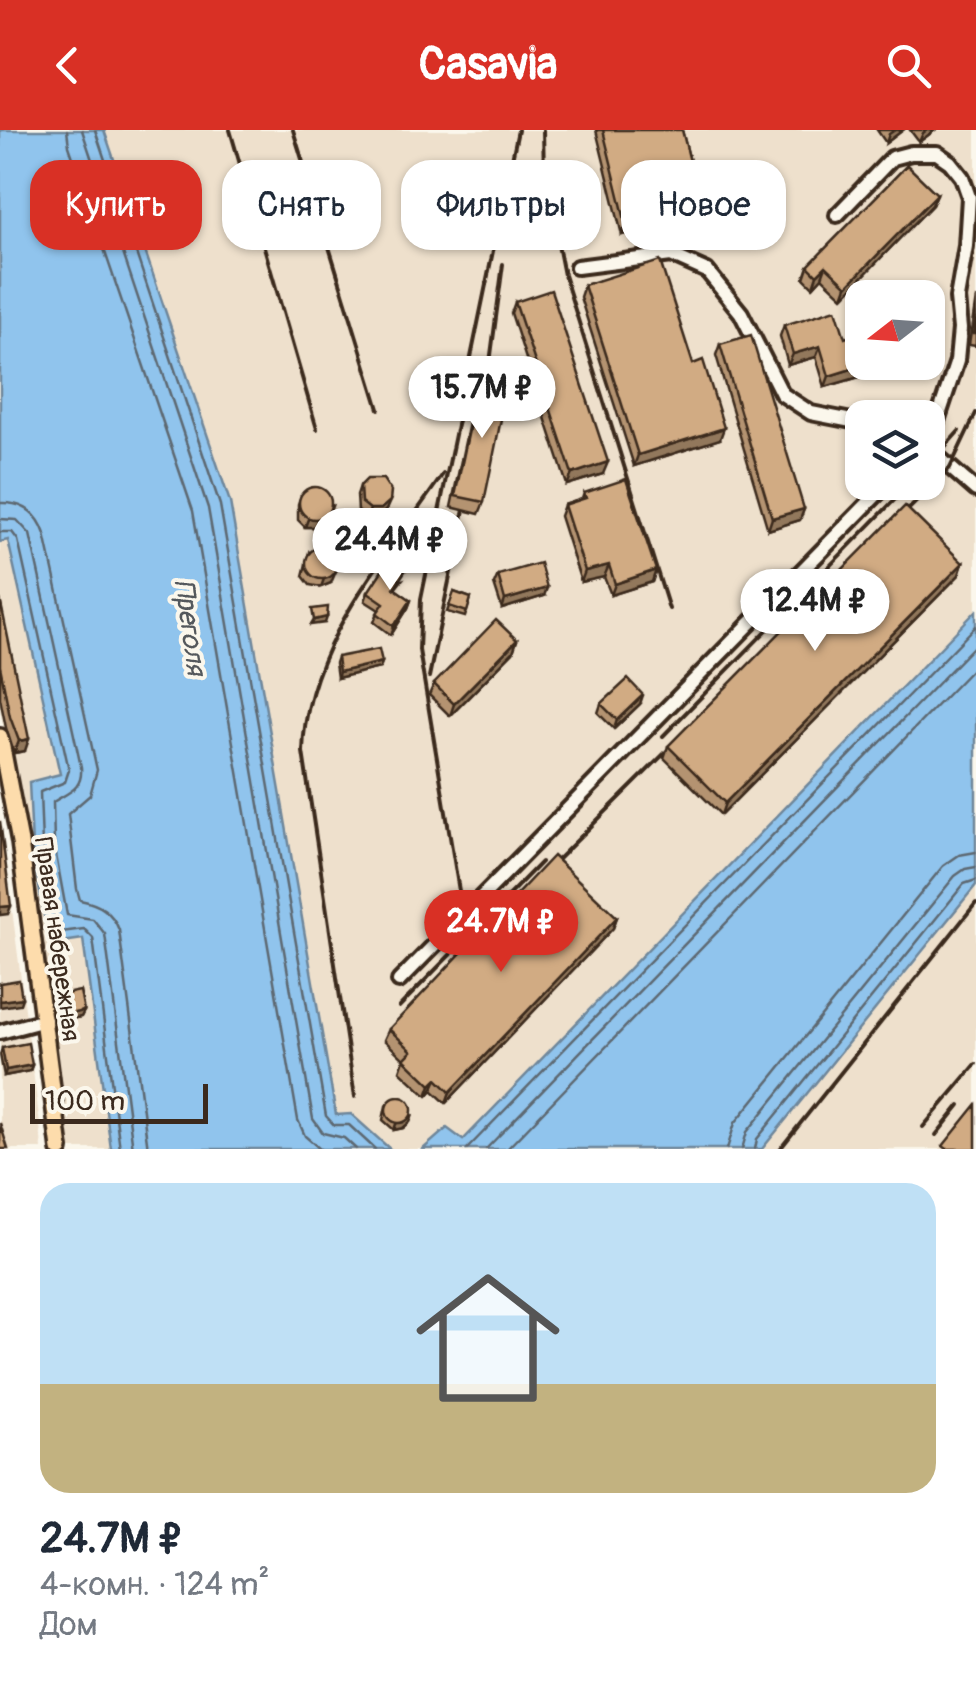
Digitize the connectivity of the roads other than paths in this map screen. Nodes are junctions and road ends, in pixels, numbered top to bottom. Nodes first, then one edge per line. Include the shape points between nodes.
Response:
1 (837, 214) dead end
2 (578, 267) dead end
3 (944, 400) edge
4 (845, 419) edge
5 (945, 463) edge
6 (976, 490) edge
7 (870, 500) edge
8 (0, 737) edge
9 (4, 776) edge
10 (399, 981) dead end
11 (45, 1020) junction
12 (0, 1032) edge
13 (60, 1149) edge

1 - 3 street via 892,158 937,154 962,178 969,197 957,298 960,329
2 - 4 street via 672,255 706,271 741,313 782,394 811,413
5 - 6 street
7 - 10 street
8 - 9 main road, Правая набережная
9 - 11 main road, Правая набережная
11 - 12 street
11 - 13 main road, Правая набережная

